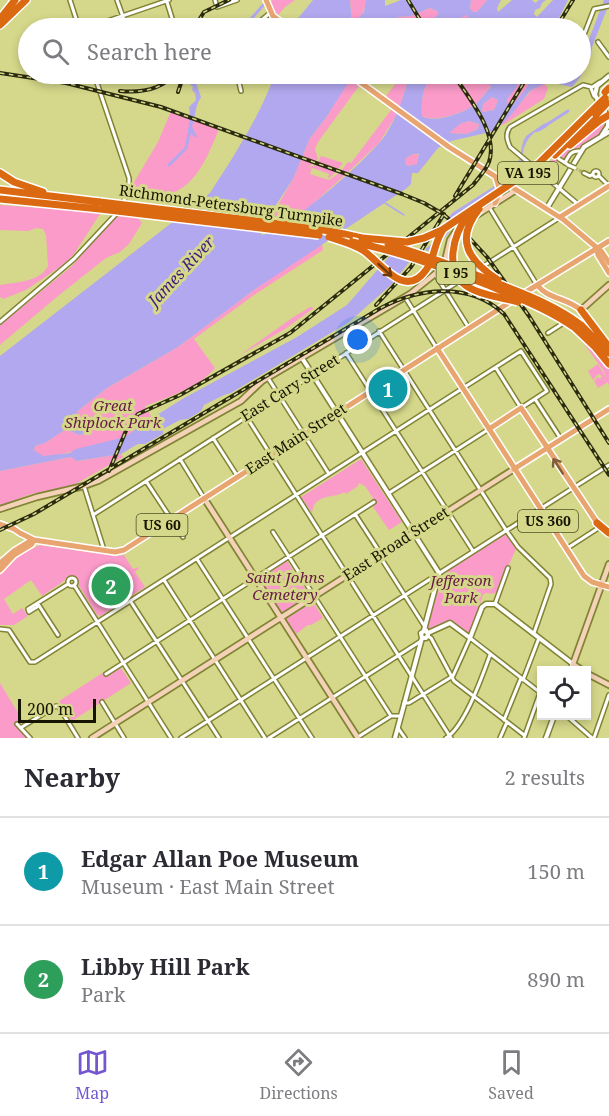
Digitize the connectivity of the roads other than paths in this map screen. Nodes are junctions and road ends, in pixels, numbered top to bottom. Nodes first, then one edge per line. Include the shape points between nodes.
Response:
1 (21, 0) edge
2 (26, 0) edge
3 (70, 0) edge
4 (117, 0) edge
5 (167, 0) edge
6 (215, 0) edge
7 (237, 0) edge
8 (266, 0) edge
9 (14, 1) edge
10 (609, 6) edge
11 (269, 10) junction
12 (122, 16) junction
13 (76, 18) edge
14 (116, 18) edge
15 (172, 18) edge
16 (261, 18) edge
17 (275, 18) edge
18 (590, 18) edge
19 (0, 22) edge
20 (598, 42) dead end
21 (609, 57) edge
22 (609, 76) edge
23 (601, 81) junction
24 (97, 84) edge
25 (239, 84) edge
26 (362, 84) edge
27 (591, 87) junction
28 (241, 91) dead end
29 (607, 96) edge
30 (597, 99) junction
31 (608, 115) edge
32 (598, 118) junction
33 (609, 132) edge
34 (601, 138) junction
35 (581, 151) junction
36 (557, 156) junction
37 (567, 164) junction
38 (575, 168) tunnel mouth
39 (0, 173) edge
40 (584, 173) tunnel mouth
41 (495, 177) junction
42 (609, 186) edge
43 (0, 190) edge
44 (516, 190) junction
45 (560, 190) junction
46 (0, 199) edge
47 (494, 200) junction
48 (87, 201) junction
49 (579, 205) junction
50 (100, 206) junction
51 (477, 207) junction
52 (489, 207) junction
53 (547, 208) junction
54 (560, 217) junction
55 (329, 237) junction
56 (362, 238) junction
57 (609, 241) edge
58 (513, 247) junction
59 (597, 249) junction
60 (609, 263) edge
61 (609, 273) edge
62 (435, 274) junction
63 (537, 285) junction
64 (609, 285) edge
65 (445, 290) junction
66 (519, 292) junction
67 (405, 297) junction
68 (413, 310) junction
69 (581, 310) junction
70 (0, 322) edge
71 (469, 328) junction
72 (578, 328) junction
73 (379, 332) junction
74 (549, 333) dead end
75 (609, 347) edge
76 (437, 348) junction
77 (346, 353) junction
78 (609, 353) edge
79 (302, 358) junction
80 (609, 364) edge
81 (496, 368) junction
82 (404, 370) junction
83 (312, 374) junction
84 (268, 378) junction
85 (463, 389) junction
86 (371, 391) junction
87 (279, 395) junction
88 (535, 399) junction
89 (521, 408) junction
90 (609, 409) edge
91 (430, 410) junction
92 (338, 413) junction
93 (246, 416) junction
94 (489, 429) junction
95 (396, 432) junction
96 (304, 434) junction
97 (213, 438) junction
98 (561, 439) junction
99 (547, 448) junction
100 (456, 450) junction
101 (363, 453) junction
102 (271, 455) junction
103 (180, 459) junction
104 (609, 465) edge
105 (514, 469) junction
106 (422, 471) junction
107 (329, 474) junction
108 (238, 477) junction
109 (146, 481) junction
110 (84, 486) junction
111 (573, 488) junction
112 (481, 490) junction
113 (388, 493) junction
114 (296, 495) junction
115 (204, 498) junction
116 (374, 502) dead end
117 (540, 509) junction
118 (0, 510) edge
119 (448, 511) junction
120 (355, 514) junction
121 (93, 515) junction
122 (171, 519) junction
123 (0, 524) edge
124 (598, 525) junction
125 (506, 530) junction
126 (273, 532) dead end
127 (414, 533) junction
128 (322, 535) junction
129 (609, 535) edge
130 (183, 537) dead end
131 (231, 538) junction
132 (34, 540) junction
133 (565, 549) junction
134 (104, 550) junction
135 (473, 551) junction
136 (380, 555) junction
137 (289, 556) junction
138 (197, 559) junction
139 (0, 563) edge
140 (609, 564) edge
141 (508, 568) dead end
142 (0, 570) edge
143 (439, 573) junction
144 (348, 575) junction
145 (256, 578) junction
146 (164, 580) junction
147 (68, 584) junction
148 (74, 585) junction
149 (601, 585) junction
150 (609, 587) edge
151 (404, 595) junction
152 (314, 597) junction
153 (223, 599) junction
154 (131, 602) junction
155 (495, 604) junction
156 (373, 615) junction
157 (281, 618) junction
158 (190, 620) junction
159 (98, 623) junction
160 (424, 628) junction
161 (0, 629) edge
162 (534, 633) junction
163 (58, 635) dead end
164 (340, 636) junction
165 (539, 636) junction
166 (425, 637) junction
167 (470, 638) junction
168 (248, 639) junction
169 (156, 641) junction
170 (399, 655) junction
171 (490, 655) junction
172 (307, 657) junction
173 (215, 660) junction
174 (123, 663) junction
175 (573, 664) junction
176 (576, 666) edge
177 (106, 674) dead end
178 (412, 675) junction
179 (365, 676) junction
180 (591, 676) edge
181 (274, 678) junction
182 (452, 678) junction
183 (522, 679) junction
184 (182, 681) junction
185 (609, 685) edge
186 (537, 691) edge
187 (424, 694) junction
188 (609, 694) edge
189 (332, 697) junction
190 (474, 697) junction
191 (241, 700) junction
192 (102, 702) dead end
193 (148, 702) junction
194 (404, 703) junction
195 (537, 704) edge
196 (391, 716) junction
197 (400, 716) junction
198 (299, 718) junction
199 (553, 720) edge
200 (572, 720) edge
201 (207, 721) junction
202 (505, 721) junction
203 (16, 724) dead end
204 (115, 724) junction
205 (398, 726) junction
206 (22, 727) junction
207 (449, 737) edge
208 (524, 737) edge
209 (30, 738) edge
210 (78, 738) edge
211 (92, 738) edge
212 (124, 738) edge
213 (171, 738) edge
214 (181, 738) edge
215 (219, 738) edge
216 (267, 738) edge
217 (312, 738) edge
218 (358, 738) edge
219 (394, 738) edge
220 (405, 738) edge
221 (500, 738) edge
222 (546, 738) edge
223 (593, 738) edge

1 - 19 highway
2 - 19 highway
3 - 13 street
4 - 12 street
5 - 12 street
5 - 15 street
6 - 7 street via 217,7
8 - 11 main road
9 - 19 highway
10 - 18 street via 594,9
11 - 16 street
11 - 17 main road
12 - 14 street
20 - 21 street
22 - 23 street
23 - 27 street
23 - 30 street via 595,92
24 - 70 street via 130,184 128,193 117,212 75,259
25 - 28 street
26 - 41 main road
27 - 30 street
27 - 45 street via 583,85 510,127 510,147
29 - 32 highway, bridge
29 - 51 highway, VA 195, bridge via 534,168
30 - 31 street
31 - 32 highway, bridge
31 - 34 street via 608,126
32 - 36 highway
33 - 34 street
34 - 35 street
35 - 37 street via 570,153
35 - 45 street
36 - 37 street
36 - 47 highway, VA 195, bridge
37 - 38 street, bridge
39 - 48 highway via 30,188
40 - 42 street via 590,176 597,171
41 - 44 main road
41 - 47 main road via 500,189
42 - 49 main road, East Cary Street
43 - 48 highway, Richmond-Petersburg Turnpike / I 95
44 - 47 main road
44 - 53 main road
45 - 49 street
45 - 53 street
46 - 50 highway, Richmond-Petersburg Turnpike / I 95
47 - 52 main road
55 -> 47 highway, bridge via 363,251 396,278 411,280 427,268 443,230
47 - 66 highway, bridge via 480,207 470,221 466,245 481,267
48 - 50 highway, Richmond-Petersburg Turnpike / I 95
49 - 54 main road, East Cary Street
50 - 55 highway, Richmond-Petersburg Turnpike / I 95, bridge
50 - 56 highway, Richmond-Petersburg Turnpike / I 95, bridge via 308,227
51 - 56 highway, bridge via 435,234 415,241
51 - 72 highway, bridge via 464,221 455,241 453,265 459,279 470,289 530,307
52 - 58 street
52 - 62 main road via 456,230 446,262
53 - 54 main road
54 - 58 street, East Cary Street
54 - 59 main road
55 - 72 highway, Richmond-Petersburg Turnpike / I 95, bridge via 432,264 539,306
56 - 66 highway, Richmond-Petersburg Turnpike / I 95, bridge via 426,256
57 - 59 main road, East Main Street / US 60
58 - 63 street
58 - 65 street, East Cary Street
59 - 60 main road
59 - 61 main road
59 - 63 main road, East Main Street / US 60
62 - 65 street
62 - 67 main road
63 - 69 main road via 547,295
63 - 71 main road, East Main Street / US 60
64 - 69 main road
65 - 68 street, East Cary Street
65 - 71 street
66 - 72 highway, Richmond-Petersburg Turnpike / I 95, bridge via 548,304
67 - 68 street
67 - 79 main road
68 - 73 street, East Cary Street
68 - 76 street
69 - 74 street
69 - 75 highway
71 - 76 main road, East Main Street / US 60
72 - 78 highway, Richmond-Petersburg Turnpike / I 95
72 - 80 highway, I 95
73 - 77 street, East Cary Street
73 - 82 street
76 - 82 main road, East Main Street / US 60
76 - 85 main road, US 360
77 - 83 street, East Cary Street
77 - 86 street
79 - 83 street
79 - 84 main road
81 - 85 street
81 - 88 street via 521,351 547,391
81 - 89 street
82 - 86 main road, East Main Street / US 60
82 - 91 street
83 - 87 street, East Cary Street
83 - 92 street
84 - 87 street
84 - 110 main road via 248,397
85 - 91 street
85 - 94 main road, US 360
86 - 92 main road, East Main Street / US 60
86 - 95 street
87 - 93 street, East Cary Street
87 - 96 street
88 - 89 street
88 - 98 street
89 - 94 main road
89 - 99 main road, US 360
90 - 98 main road, East Broad Street
91 - 95 street
91 - 100 street
92 - 96 main road, East Main Street / US 60
92 - 101 street
93 - 97 street, East Cary Street
93 - 102 street
94 - 100 street
94 - 105 main road, US 360
95 - 101 street
95 - 106 street
96 - 102 main road, East Main Street / US 60
96 - 107 street
97 - 103 street, East Cary Street
97 - 108 street
98 - 99 main road, East Broad Street
99 - 105 main road, East Broad Street
111 -> 99 main road, US 360
100 - 106 street
100 - 112 street
101 - 107 street
101 - 113 street
102 - 108 main road, East Main Street / US 60
102 - 114 street
103 - 109 street, East Cary Street
103 - 115 street
104 - 111 street
105 - 112 main road, East Broad Street
105 - 117 main road, US 360
106 - 113 street
106 - 119 street
107 - 114 street
108 - 115 main road, East Main Street / US 60
109 - 121 street, East Cary Street
109 - 122 street
110 - 118 main road
110 - 121 street
111 - 117 street
111 - 124 main road, US 360
112 - 119 main road, East Broad Street
112 - 125 street
113 - 127 street
114 - 128 street
114 - 131 street
115 - 122 main road, East Main Street / US 60
115 - 131 main road
116 - 120 street
117 - 125 street
117 - 133 main road, US 360
119 - 127 main road, East Broad Street
119 - 135 street
120 - 128 street
120 - 136 street
121 - 134 street
122 - 130 street
122 - 134 main road, East Main Street / US 60 via 124,550
123 - 132 main road, East Main Street
124 - 129 highway
124 - 133 street
125 - 135 street
125 - 162 street via 551,580
126 - 137 street
127 - 136 main road, East Broad Street
127 - 143 street
128 - 137 street
128 - 144 street
131 - 138 street
131 - 145 main road
132 - 134 main road, East Main Street / US 60
132 - 139 main road
132 - 142 main road
133 - 149 main road, US 360 via 584,576
135 - 143 street
136 - 144 main road, East Broad Street
136 - 151 street
137 - 145 street
137 - 152 street
138 - 146 street
138 - 153 street
140 - 149 main road
141 - 155 street
143 - 151 street
143 - 160 street
144 - 152 main road, East Broad Street
144 - 156 street
145 - 153 street
145 - 157 main road
146 - 154 street
146 - 158 street
147 - 148 street
147 - 148 street via 72,578
147 - 163 street via 38,604
148 - 159 street
149 - 150 main road, US 360
149 - 175 main road
151 - 156 street
151 - 160 street
152 - 157 main road, East Broad Street
152 - 164 street
153 - 158 street
153 - 168 street
154 - 159 street
154 - 169 street
155 - 162 street
155 - 167 street via 482,608
156 - 164 street
156 - 170 street
157 - 168 main road, East Broad Street
157 - 172 main road
158 - 169 street
158 - 173 street
159 - 161 street via 35,662 30,662 9,630
159 - 174 street
160 - 166 street
160 - 166 street via 421,634
162 - 165 street
164 - 172 street
164 - 179 street
165 - 175 street
165 - 183 street
166 - 167 street via 450,623
166 - 170 street
166 - 178 street
166 - 182 street via 431,638
167 - 171 street
167 - 182 street
168 - 173 main road, East Broad Street
168 - 181 street
169 - 174 street
169 - 184 street
170 - 178 street
170 - 179 street
171 - 183 street
171 - 190 street
172 - 181 street
172 - 189 main road
173 - 184 main road, East Broad Street
173 - 191 street
174 - 177 street
174 - 193 street
175 - 176 main road
178 - 187 street
178 - 194 street
179 - 189 street
179 - 196 street
180 - 185 main road
181 - 191 street
181 - 198 street
182 - 187 street
182 - 190 street
183 - 186 street
183 - 202 street
184 - 193 main road, East Broad Street
184 - 201 street
187 - 194 street
187 - 207 street
188 - 223 street
189 - 198 street
189 - 218 main road
190 - 202 street
190 - 207 street
191 - 201 street
191 - 216 street
192 - 204 street
193 - 204 main road, East Broad Street
193 - 213 street
194 - 197 street
195 - 208 street
196 - 197 street
196 - 218 street
197 - 205 street
198 - 216 street
198 - 217 street
199 - 222 street
200 - 223 street
201 - 214 street
201 - 215 street
202 - 208 street
202 - 221 street
203 - 206 street
204 - 211 main road, East Broad Street
204 - 212 street
205 - 219 street
205 - 220 street
206 - 209 street
206 - 210 street via 56,706

